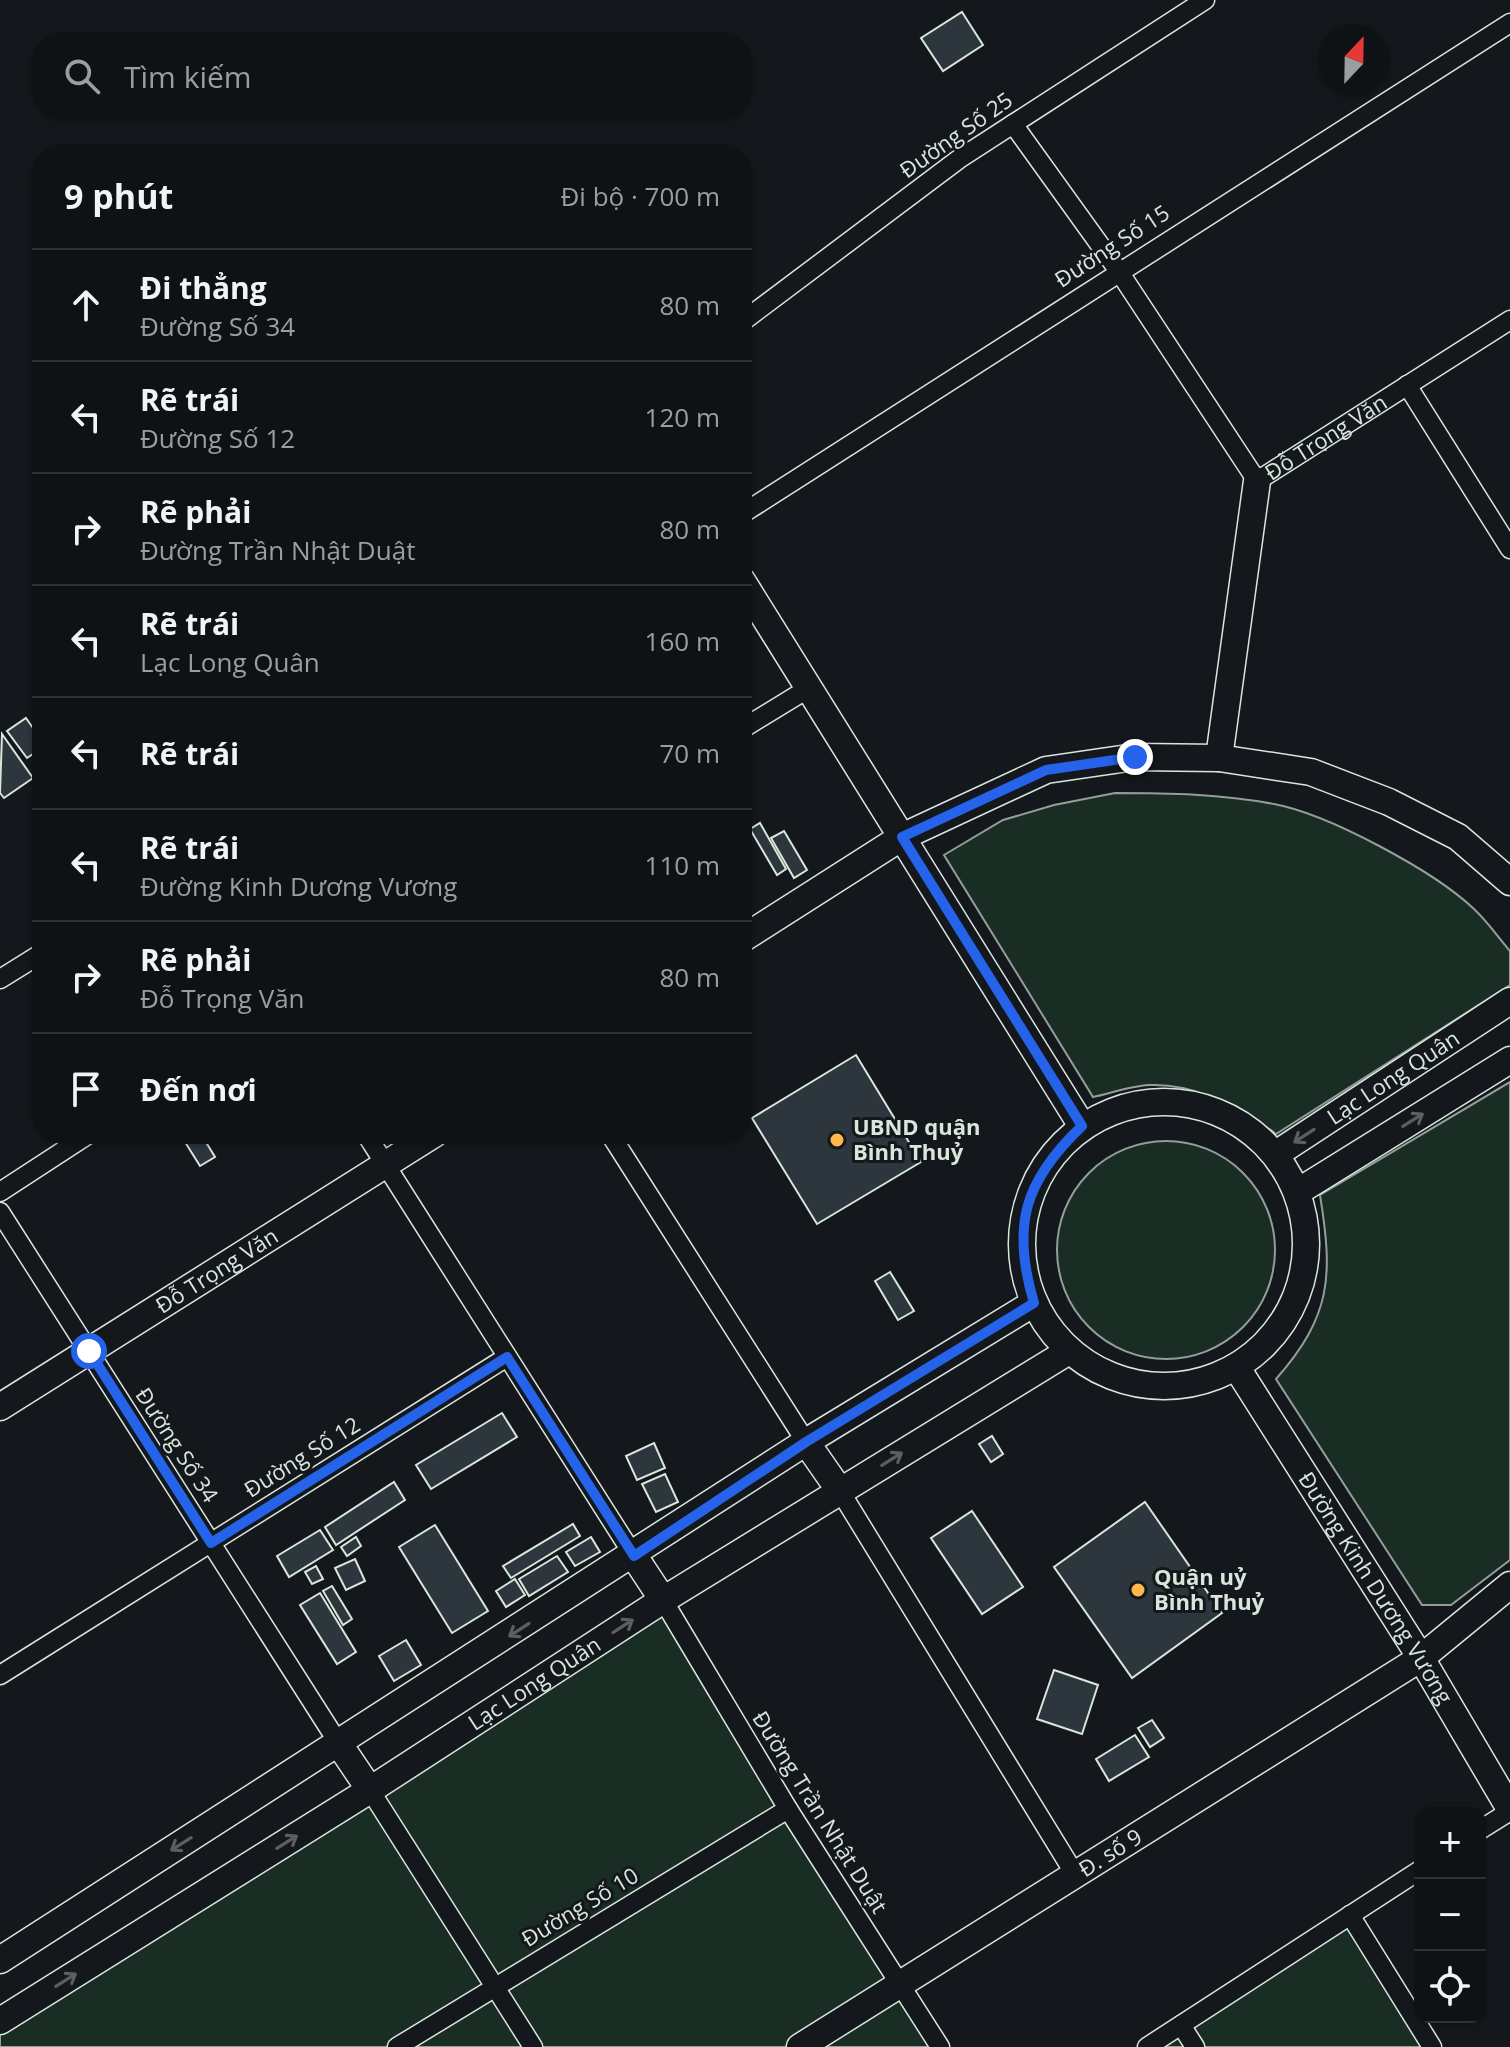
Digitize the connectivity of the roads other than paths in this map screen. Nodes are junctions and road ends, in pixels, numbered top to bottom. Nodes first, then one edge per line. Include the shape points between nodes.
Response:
1 (1205, 0) edge
2 (1510, 23) edge
3 (1013, 124) junction
4 (1118, 270) junction
5 (752, 314) edge
6 (1510, 320) edge
7 (1407, 385) junction
8 (1257, 481) junction
9 (752, 508) edge
10 (1510, 549) edge
11 (752, 597) edge
12 (809, 688) junction
13 (752, 723) edge
14 (1219, 758) junction
15 (902, 837) junction
16 (1510, 882) edge
17 (752, 933) edge
18 (32, 959) edge
19 (0, 979) edge
20 (1510, 1001) edge
21 (1510, 1060) edge
22 (1082, 1126) junction
23 (74, 1144) edge
24 (372, 1144) edge
25 (418, 1144) edge
26 (616, 1144) edge
27 (1276, 1154) junction
28 (385, 1164) junction
29 (1299, 1191) junction
30 (0, 1192) edge
31 (0, 1212) edge
32 (1034, 1303) junction
33 (89, 1351) junction
34 (1069, 1351) junction
35 (507, 1357) junction
36 (1237, 1368) junction
37 (0, 1407) edge
38 (806, 1442) junction
39 (840, 1491) junction
40 (211, 1543) junction
41 (634, 1556) junction
42 (1510, 1585) edge
43 (663, 1600) junction
44 (1421, 1658) junction
45 (0, 1675) edge
46 (339, 1744) junction
47 (370, 1790) junction
48 (788, 1809) junction
49 (1510, 1810) edge
50 (1486, 1826) edge
51 (1414, 1874) edge
52 (1076, 1876) junction
53 (1350, 1915) junction
54 (0, 1960) edge
55 (899, 1982) junction
56 (497, 1986) junction
57 (0, 2021) edge
58 (1181, 2025) junction
59 (397, 2047) edge
60 (533, 2047) edge
61 (800, 2047) edge
62 (940, 2047) edge
63 (1147, 2047) edge
64 (1195, 2047) edge
65 (1432, 2047) edge

1 - 3 street, Đường Số 25
2 - 4 street, Đường Số 15
3 - 4 street
3 - 5 street, Đường Số 25
4 - 8 street
4 - 9 street, Đường Số 15
6 - 7 street, Đỗ Trọng Văn
7 - 8 street, Đỗ Trọng Văn
7 - 10 street
8 - 14 main road, Đỗ Trọng Văn
11 - 12 main road
12 - 13 street
12 - 15 main road
14 - 15 main road via 1135,757 1046,770
14 - 16 main road via 1311,772 1389,802 1458,837
15 - 17 main road
15 - 22 main road
18 - 19 street
20 -> 27 main road, Lạc Long Quân
29 -> 21 main road, Lạc Long Quân
22 - 27 main road via 1121,1108 1163,1101 1205,1107 1244,1125
22 - 32 main road via 1039,1176 1022,1226 1022,1265
23 - 30 street
24 - 28 street
25 - 28 main road, Đỗ Trọng Văn
26 - 38 street
27 - 29 main road
28 - 33 main road, Đỗ Trọng Văn
28 - 35 street
29 - 36 main road via 1308,1221 1308,1247 1299,1295 1274,1337
31 - 33 street, Đường Số 34
32 - 34 main road
32 - 38 main road
33 - 37 main road, Đỗ Trọng Văn
33 - 40 street, Đường Số 34
34 - 36 main road via 1107,1375 1150,1386 1195,1384
39 -> 34 main road, Lạc Long Quân
35 - 40 street, Đường Số 12
35 - 41 street
36 - 44 main road, Đường Kinh Dương Vương
38 - 39 main road
38 - 41 main road
39 - 43 main road, Lạc Long Quân
39 - 52 street
40 - 45 street, Đường Số 12
40 - 46 street, Đường Số 34
41 - 43 main road
41 -> 46 main road
42 - 44 main road, Đ. số 9
47 -> 43 main road, Lạc Long Quân
43 - 48 street, Đường Trần Nhật Duật
44 - 49 main road, Đường Kinh Dương Vương
44 - 52 main road, Đ. số 9
46 - 47 main road
46 -> 54 main road
47 - 56 street
57 -> 47 main road, Lạc Long Quân
48 - 55 street, Đường Trần Nhật Duật
48 - 56 street, Đường Số 10
49 - 50 street
51 - 53 street
52 - 55 main road, Đ. số 9
53 - 58 street
53 - 65 street
55 - 61 main road, Đ. số 9
55 - 62 street, Đường Trần Nhật Duật
56 - 59 street, Đường Số 10
56 - 60 street
58 - 63 street
58 - 64 street

